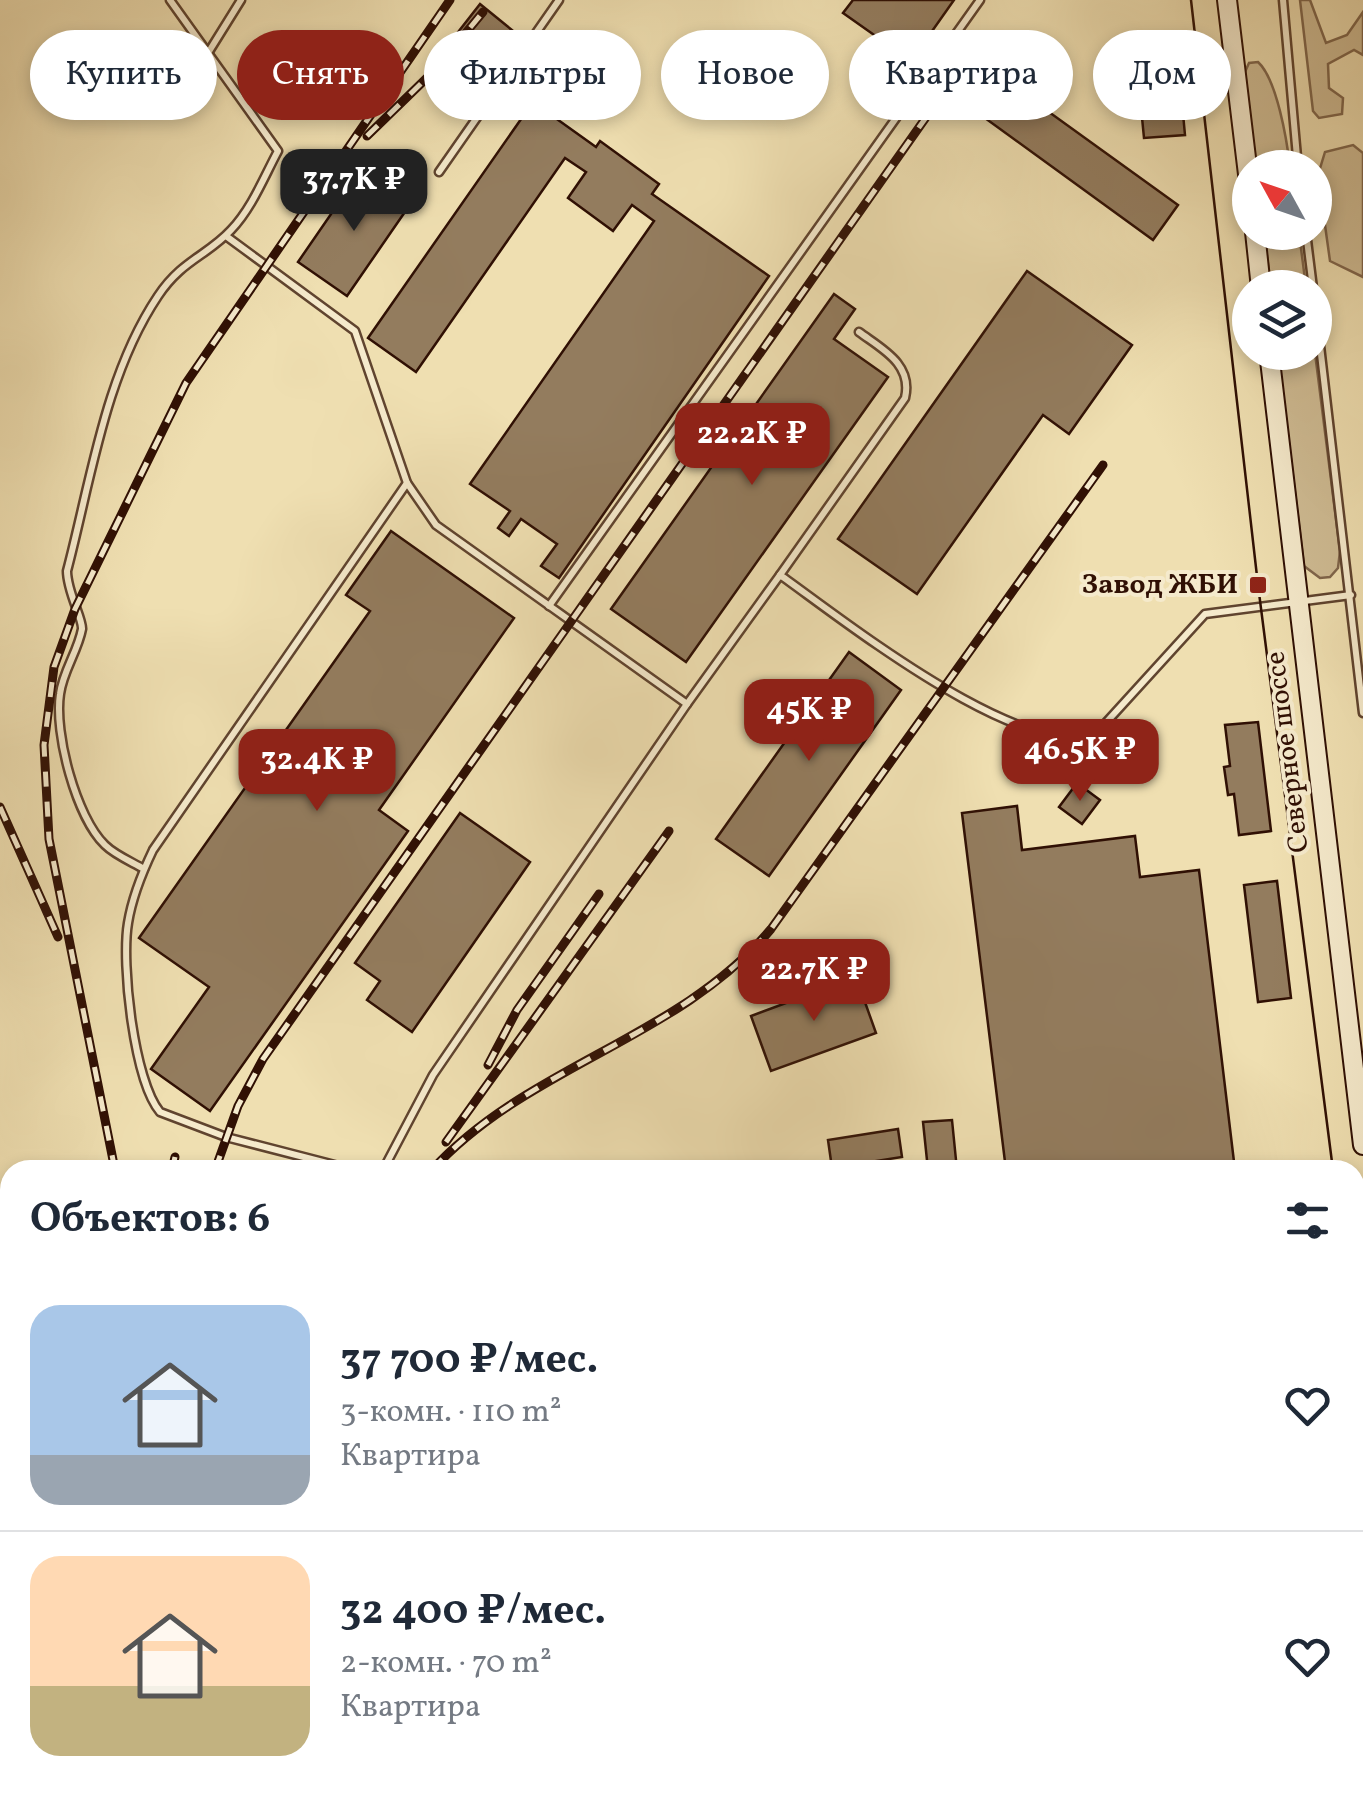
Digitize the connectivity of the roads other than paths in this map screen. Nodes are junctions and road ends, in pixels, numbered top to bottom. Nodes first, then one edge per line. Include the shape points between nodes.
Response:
1 (170, 0) edge
2 (241, 0) edge
3 (559, 0) edge
4 (980, 0) edge
5 (1228, 0) edge
6 (1282, 0) edge
7 (192, 30) edge
8 (217, 39) edge
9 (217, 66) edge
10 (1245, 150) edge
11 (1296, 150) edge
12 (439, 172) dead end
13 (226, 236) junction
14 (859, 332) dead end
15 (1271, 370) edge
16 (1323, 370) edge
17 (408, 484) junction
18 (780, 575) junction
19 (1351, 595) junction
20 (1298, 605) junction
21 (549, 606) junction
22 (686, 704) junction
23 (1363, 714) edge
24 (144, 869) junction
25 (1363, 1145) edge
26 (318, 1160) edge
27 (389, 1160) edge

1 - 7 lane
2 - 8 lane
3 - 12 lane
4 - 21 lane
5 - 10 main road
6 - 11 lane
9 - 13 lane via 278,151
13 - 17 lane via 355,331
13 - 24 lane via 170,280 127,355 67,570 82,630 59,698 62,746 97,835
14 - 18 lane via 902,368 905,398
15 - 20 main road, Северное шоссе
16 - 19 lane
17 - 21 lane via 436,525
17 - 24 lane
18 - 20 lane via 974,706 1074,738 1102,727 1205,614
18 - 22 lane
19 - 20 lane
19 - 23 lane
20 - 25 main road, Северное шоссе
21 - 22 lane
22 - 27 lane via 433,1074
24 - 26 lane via 128,922 126,958 140,1076 153,1104 175,1120

